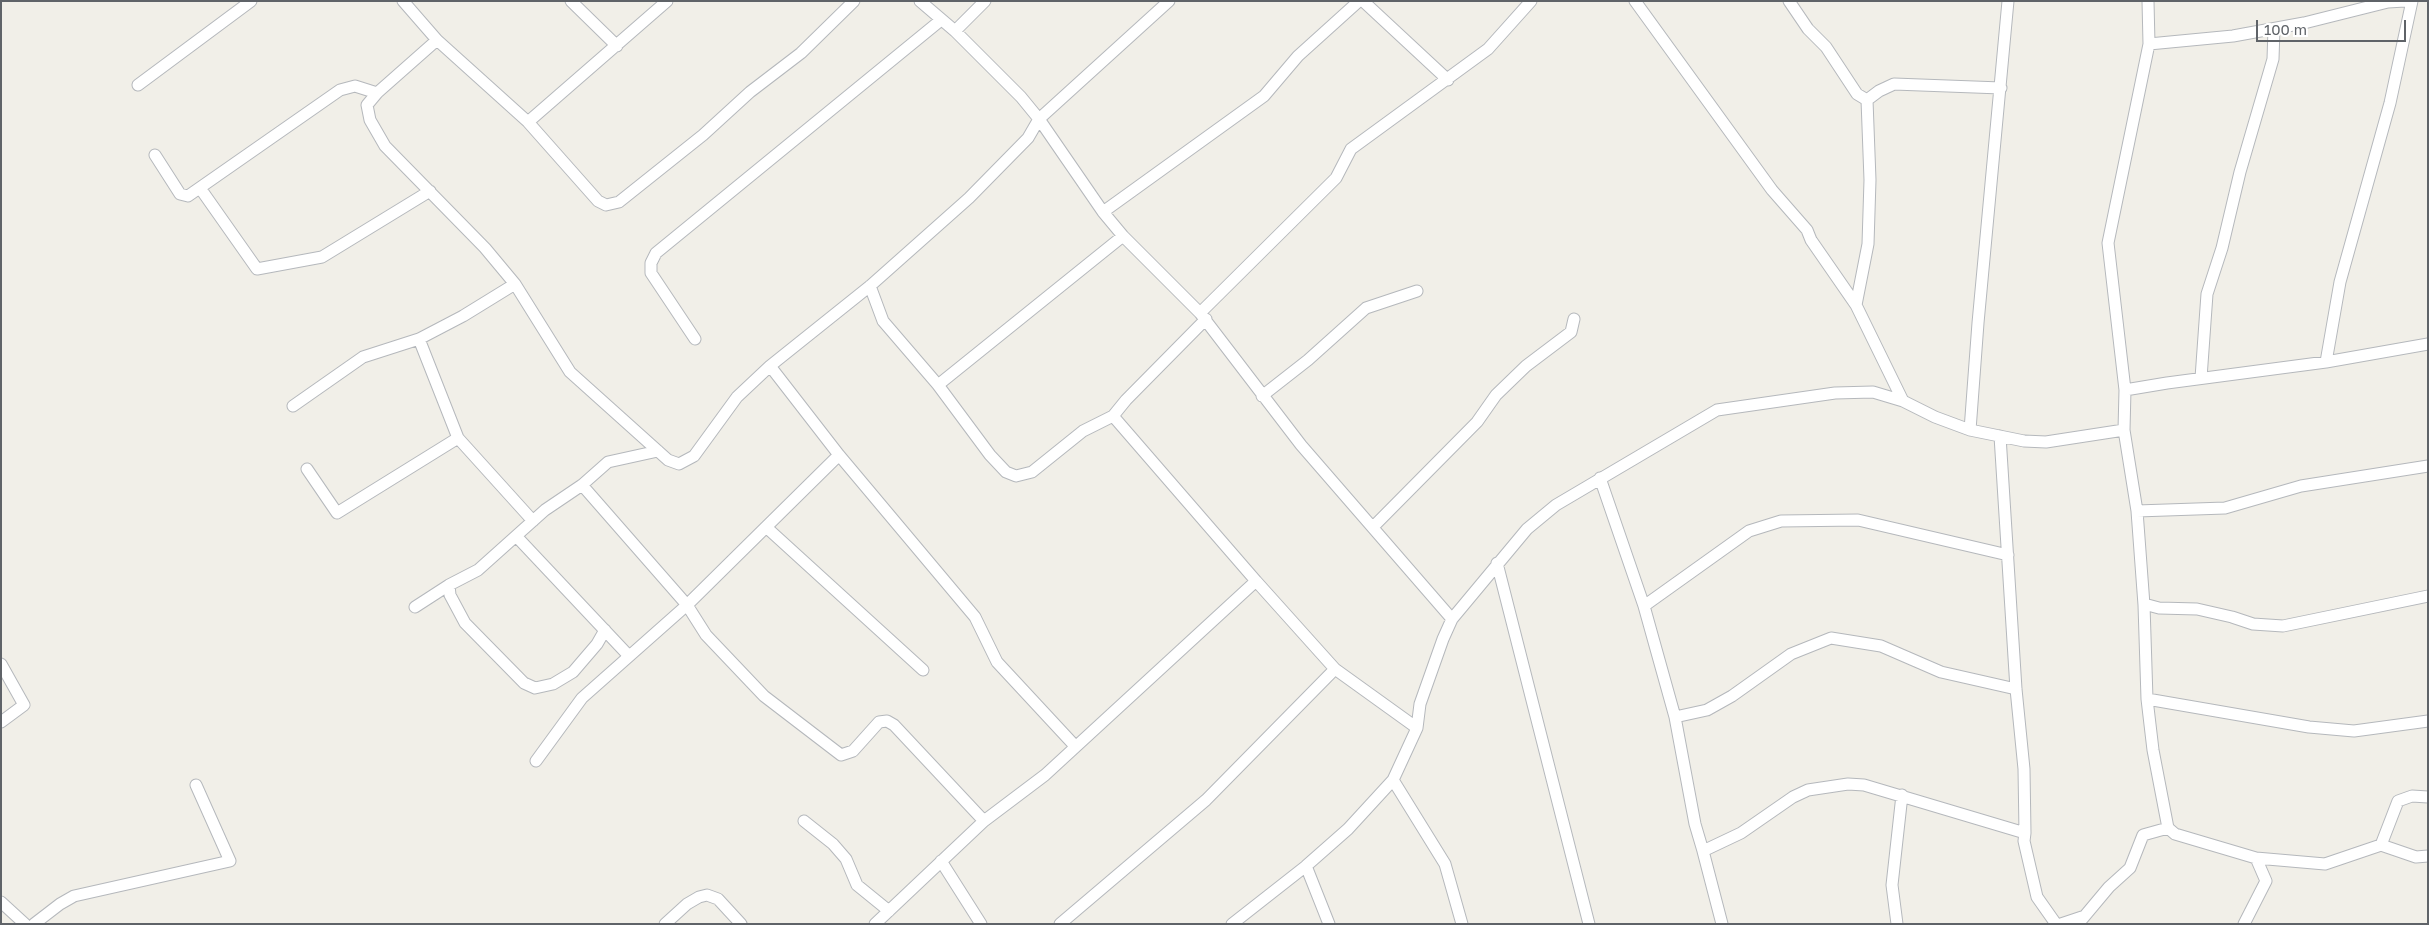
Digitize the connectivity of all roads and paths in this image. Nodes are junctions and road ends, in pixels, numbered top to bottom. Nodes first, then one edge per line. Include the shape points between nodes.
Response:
1 (251, 1) edge
2 (403, 1) edge
3 (571, 1) edge
4 (667, 1) edge
5 (854, 1) edge
6 (920, 1) edge
7 (985, 1) edge
8 (1168, 1) edge
9 (1359, 1) edge
10 (1363, 1) edge
11 (1531, 1) edge
12 (1635, 1) edge
13 (1789, 1) edge
14 (2008, 1) edge
15 (2148, 1) edge
16 (2405, 1) edge
17 (2412, 1) edge
18 (237, 5) edge
19 (941, 20) junction
20 (2274, 29) junction
21 (955, 31) junction
22 (437, 40) junction
23 (2149, 44) junction
24 (617, 46) junction
25 (1448, 80) junction
26 (138, 86) dead end
27 (2001, 88) junction
28 (377, 93) junction
29 (1868, 100) junction
30 (1039, 119) junction
31 (528, 122) junction
32 (155, 155) dead end
33 (200, 188) junction
34 (430, 191) junction
35 (1103, 212) junction
36 (1122, 236) junction
37 (515, 284) junction
38 (870, 286) junction
39 (1417, 291) dead end
40 (1856, 305) junction
41 (1203, 316) junction
42 (1574, 319) dead end
43 (419, 339) junction
44 (695, 339) dead end
45 (2428, 344) edge
46 (2326, 362) junction
47 (770, 366) junction
48 (2201, 378) junction
49 (938, 385) junction
50 (2124, 390) junction
51 (1262, 396) junction
52 (1903, 401) junction
53 (293, 406) dead end
54 (1113, 416) junction
55 (1970, 430) junction
56 (2124, 430) junction
57 (2000, 436) junction
58 (458, 438) junction
59 (658, 451) junction
60 (839, 455) junction
61 (2428, 466) edge
62 (307, 469) dead end
63 (1600, 478) junction
64 (582, 485) junction
65 (2137, 512) junction
66 (533, 521) junction
67 (1374, 526) junction
68 (766, 527) junction
69 (516, 536) junction
70 (2008, 555) junction
71 (1497, 563) junction
72 (1256, 581) junction
73 (448, 585) junction
74 (2428, 596) edge
75 (2144, 604) junction
76 (687, 605) junction
77 (1644, 606) junction
78 (415, 607) dead end
79 (1452, 619) junction
80 (605, 630) junction
81 (630, 656) junction
82 (1, 664) edge
83 (1335, 669) junction
84 (923, 670) dead end
85 (2016, 689) junction
86 (2147, 699) junction
87 (1675, 717) junction
88 (2428, 721) edge
89 (1, 722) edge
90 (1417, 728) junction
91 (1075, 746) junction
92 (536, 760) dead end
93 (1393, 780) junction
94 (196, 785) dead end
95 (1902, 795) junction
96 (2428, 797) edge
97 (804, 821) dead end
98 (984, 821) junction
99 (2168, 828) junction
100 (2025, 833) junction
101 (2380, 845) junction
102 (1703, 851) junction
103 (2428, 856) edge
104 (2256, 858) junction
105 (940, 862) junction
106 (1306, 866) junction
107 (1, 902) edge
108 (889, 911) junction
109 (2080, 920) edge
110 (25, 924) edge
111 (34, 924) edge
112 (665, 924) edge
113 (741, 924) edge
114 (875, 924) edge
115 (981, 924) edge
116 (1060, 924) edge
117 (1232, 924) edge
118 (1328, 924) edge
119 (1462, 924) edge
120 (1589, 924) edge
121 (1722, 924) edge
122 (1898, 924) edge
123 (2056, 924) edge
124 (2061, 924) edge
125 (2244, 924) edge

1 - 18 street
2 - 22 street
3 - 24 street
4 - 24 street
5 - 31 street via 801,53 619,202 606,205 598,201
6 - 19 street
7 - 21 street
8 - 30 street
9 - 35 street via 1298,56 1264,96
10 - 25 street
11 - 25 street via 1488,49
12 - 40 street via 1772,190 1807,230
13 - 29 street via 1808,29 1826,47 1857,94
14 - 27 street
15 - 23 street
16 - 20 street via 2388,2
17 - 46 street via 2390,103 2340,282
18 - 26 street
19 - 21 street
19 - 44 street via 656,253 651,272
20 - 23 street
20 - 48 street via 2273,59 2208,294
21 - 30 street
22 - 28 street
22 - 31 street
23 - 50 street via 2108,243
24 - 31 street
25 - 41 street via 1352,149 1336,178
27 - 29 street via 1894,84
27 - 55 street
28 - 33 street via 355,86 340,90
28 - 34 street via 367,105 370,120 385,146
29 - 40 street via 1868,244
30 - 35 street
30 - 38 street via 1028,138 969,198
32 - 33 street via 180,194 188,196
33 - 34 street via 257,269 322,257
34 - 37 street
35 - 36 street
36 - 41 street
36 - 49 street
37 - 43 street
37 - 59 street via 570,372
38 - 47 street
38 - 49 street via 883,321
39 - 51 street via 1366,308
40 - 52 street
41 - 51 street
41 - 54 street
42 - 67 street via 1571,332 1496,395 1477,422
43 - 53 street via 363,357
43 - 58 street
45 - 46 street
46 - 48 street
47 - 59 street via 737,397 694,456 679,464
47 - 60 street
48 - 50 street
49 - 54 street via 990,455 1006,472 1016,476 1032,472 1082,431
50 - 56 street
51 - 67 street via 1325,473
52 - 55 street
52 - 63 street via 1872,392 1835,393 1717,410
54 - 72 street
55 - 57 street
56 - 57 street via 2046,442
56 - 65 street
57 - 70 street
58 - 62 street via 337,513
58 - 66 street
59 - 64 street via 608,462
60 - 68 street
60 - 91 street via 975,617 997,662
61 - 65 street via 2301,486 2224,508
63 - 71 street via 1556,505 1527,529
63 - 77 street
64 - 66 street
64 - 76 street
65 - 75 street
66 - 69 street
67 - 79 street via 1404,566
68 - 76 street
68 - 84 street
69 - 73 street via 478,570
69 - 80 street
70 - 77 street via 1858,520 1782,521 1749,531
70 - 85 street
71 - 79 street
71 - 120 street
72 - 83 street
72 - 91 street
73 - 78 street
73 - 80 street via 465,624 524,683 534,688 553,684 573,672
74 - 75 street via 2283,626 2252,624 2197,609 2159,608
75 - 86 street
76 - 81 street
76 - 98 street via 706,635 764,696 841,755 853,751 879,722 887,721
77 - 87 street
79 - 90 street via 1420,704
80 - 81 street
81 - 92 street via 582,698
82 - 89 street via 24,705
83 - 90 street
83 - 116 street via 1206,800
85 - 87 street via 1941,672 1881,646 1831,638 1791,654 1707,710
85 - 100 street via 2024,769
86 - 88 street via 2354,731
86 - 99 street
87 - 102 street
90 - 93 street
91 - 98 street via 1045,775
93 - 106 street via 1348,829
93 - 119 street via 1445,864
94 - 111 street via 230,861 74,896
95 - 100 street
95 - 102 street via 1848,784 1808,790 1741,833
95 - 122 street via 1892,885
96 - 101 street via 2412,796 2398,801
97 - 108 street via 846,859 857,885
98 - 105 street
99 - 104 street via 2175,834
99 - 109 street via 2143,835 2130,868
100 - 123 street via 2037,897
101 - 103 street via 2416,857
101 - 104 street via 2325,864
102 - 121 street
104 - 125 street via 2266,881
105 - 108 street
105 - 115 street
106 - 117 street
106 - 118 street
107 - 110 street
108 - 114 street
109 - 124 street
112 - 113 street via 687,904 707,895 718,899

